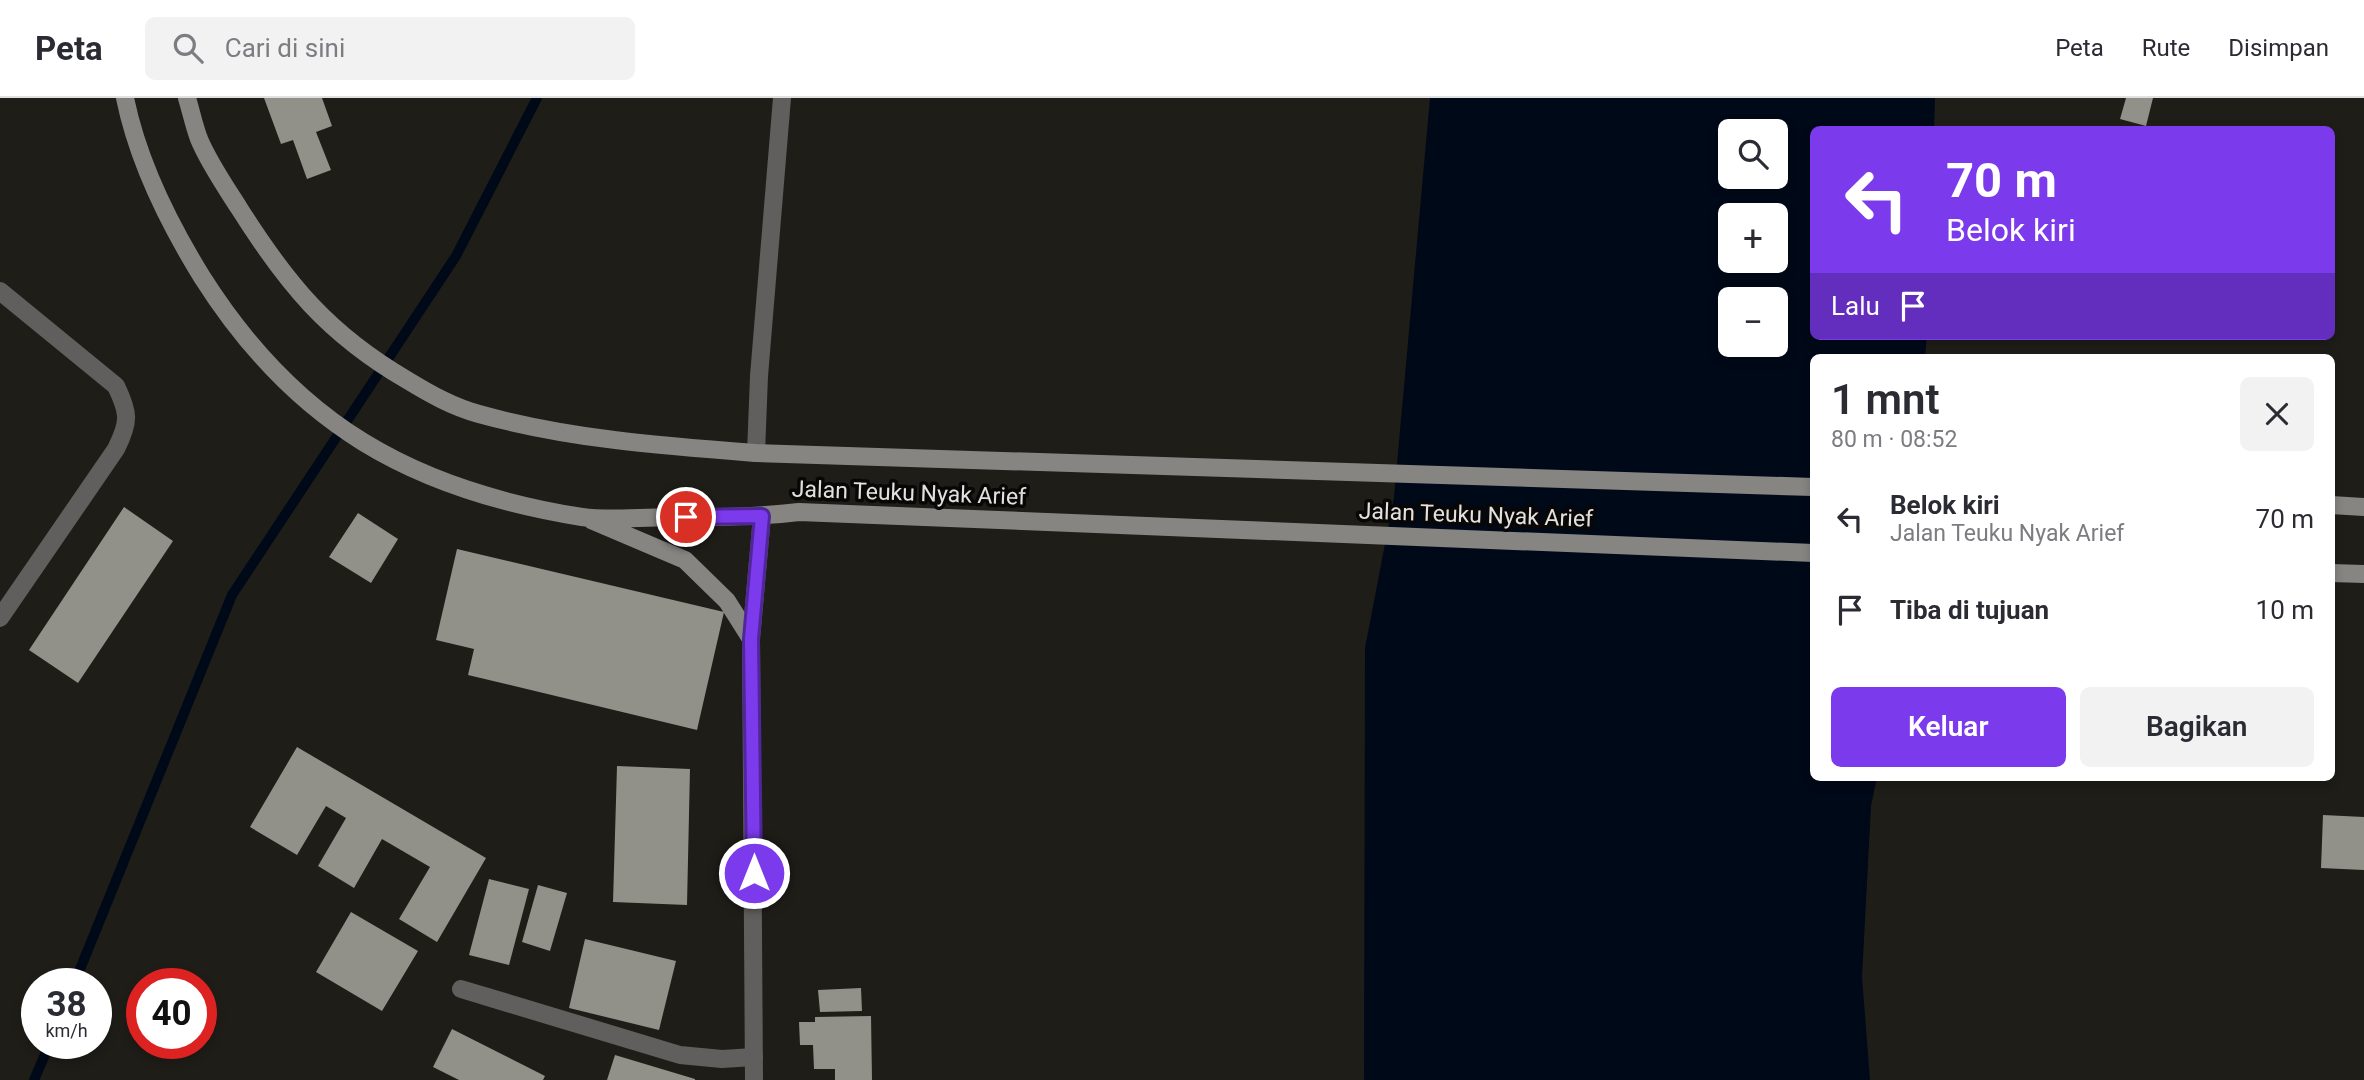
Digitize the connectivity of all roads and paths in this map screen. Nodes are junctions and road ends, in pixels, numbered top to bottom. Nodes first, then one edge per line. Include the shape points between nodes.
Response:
1 (125, 98) edge
2 (187, 98) edge
3 (782, 98) edge
4 (0, 291) edge
5 (757, 453) junction
6 (1810, 487) edge
7 (2335, 505) edge
8 (2364, 507) edge
9 (762, 516) junction
10 (584, 518) junction
11 (1810, 553) edge
12 (2335, 573) edge
13 (2364, 574) edge
14 (0, 618) edge
15 (751, 639) junction
16 (461, 989) dead end
17 (754, 1057) junction
18 (754, 1080) edge

1 - 10 main road, Jalan Teuku Nyak Arief via 132,132 179,240 225,312 297,394 379,453 431,477
2 - 5 main road, Jalan Teuku Nyak Arief via 200,140 272,260 338,333 391,371 477,414 562,433
3 - 5 street
4 - 14 street via 116,386 126,408 126,430 116,449
5 - 6 main road, Jalan Teuku Nyak Arief
7 - 8 main road
9 - 10 main road, Jalan Teuku Nyak Arief
9 - 11 main road, Jalan Teuku Nyak Arief via 799,512
9 - 15 street
10 - 15 main road via 685,560 727,601
12 - 13 main road
15 - 17 street
16 - 17 street via 680,1055
17 - 18 street

